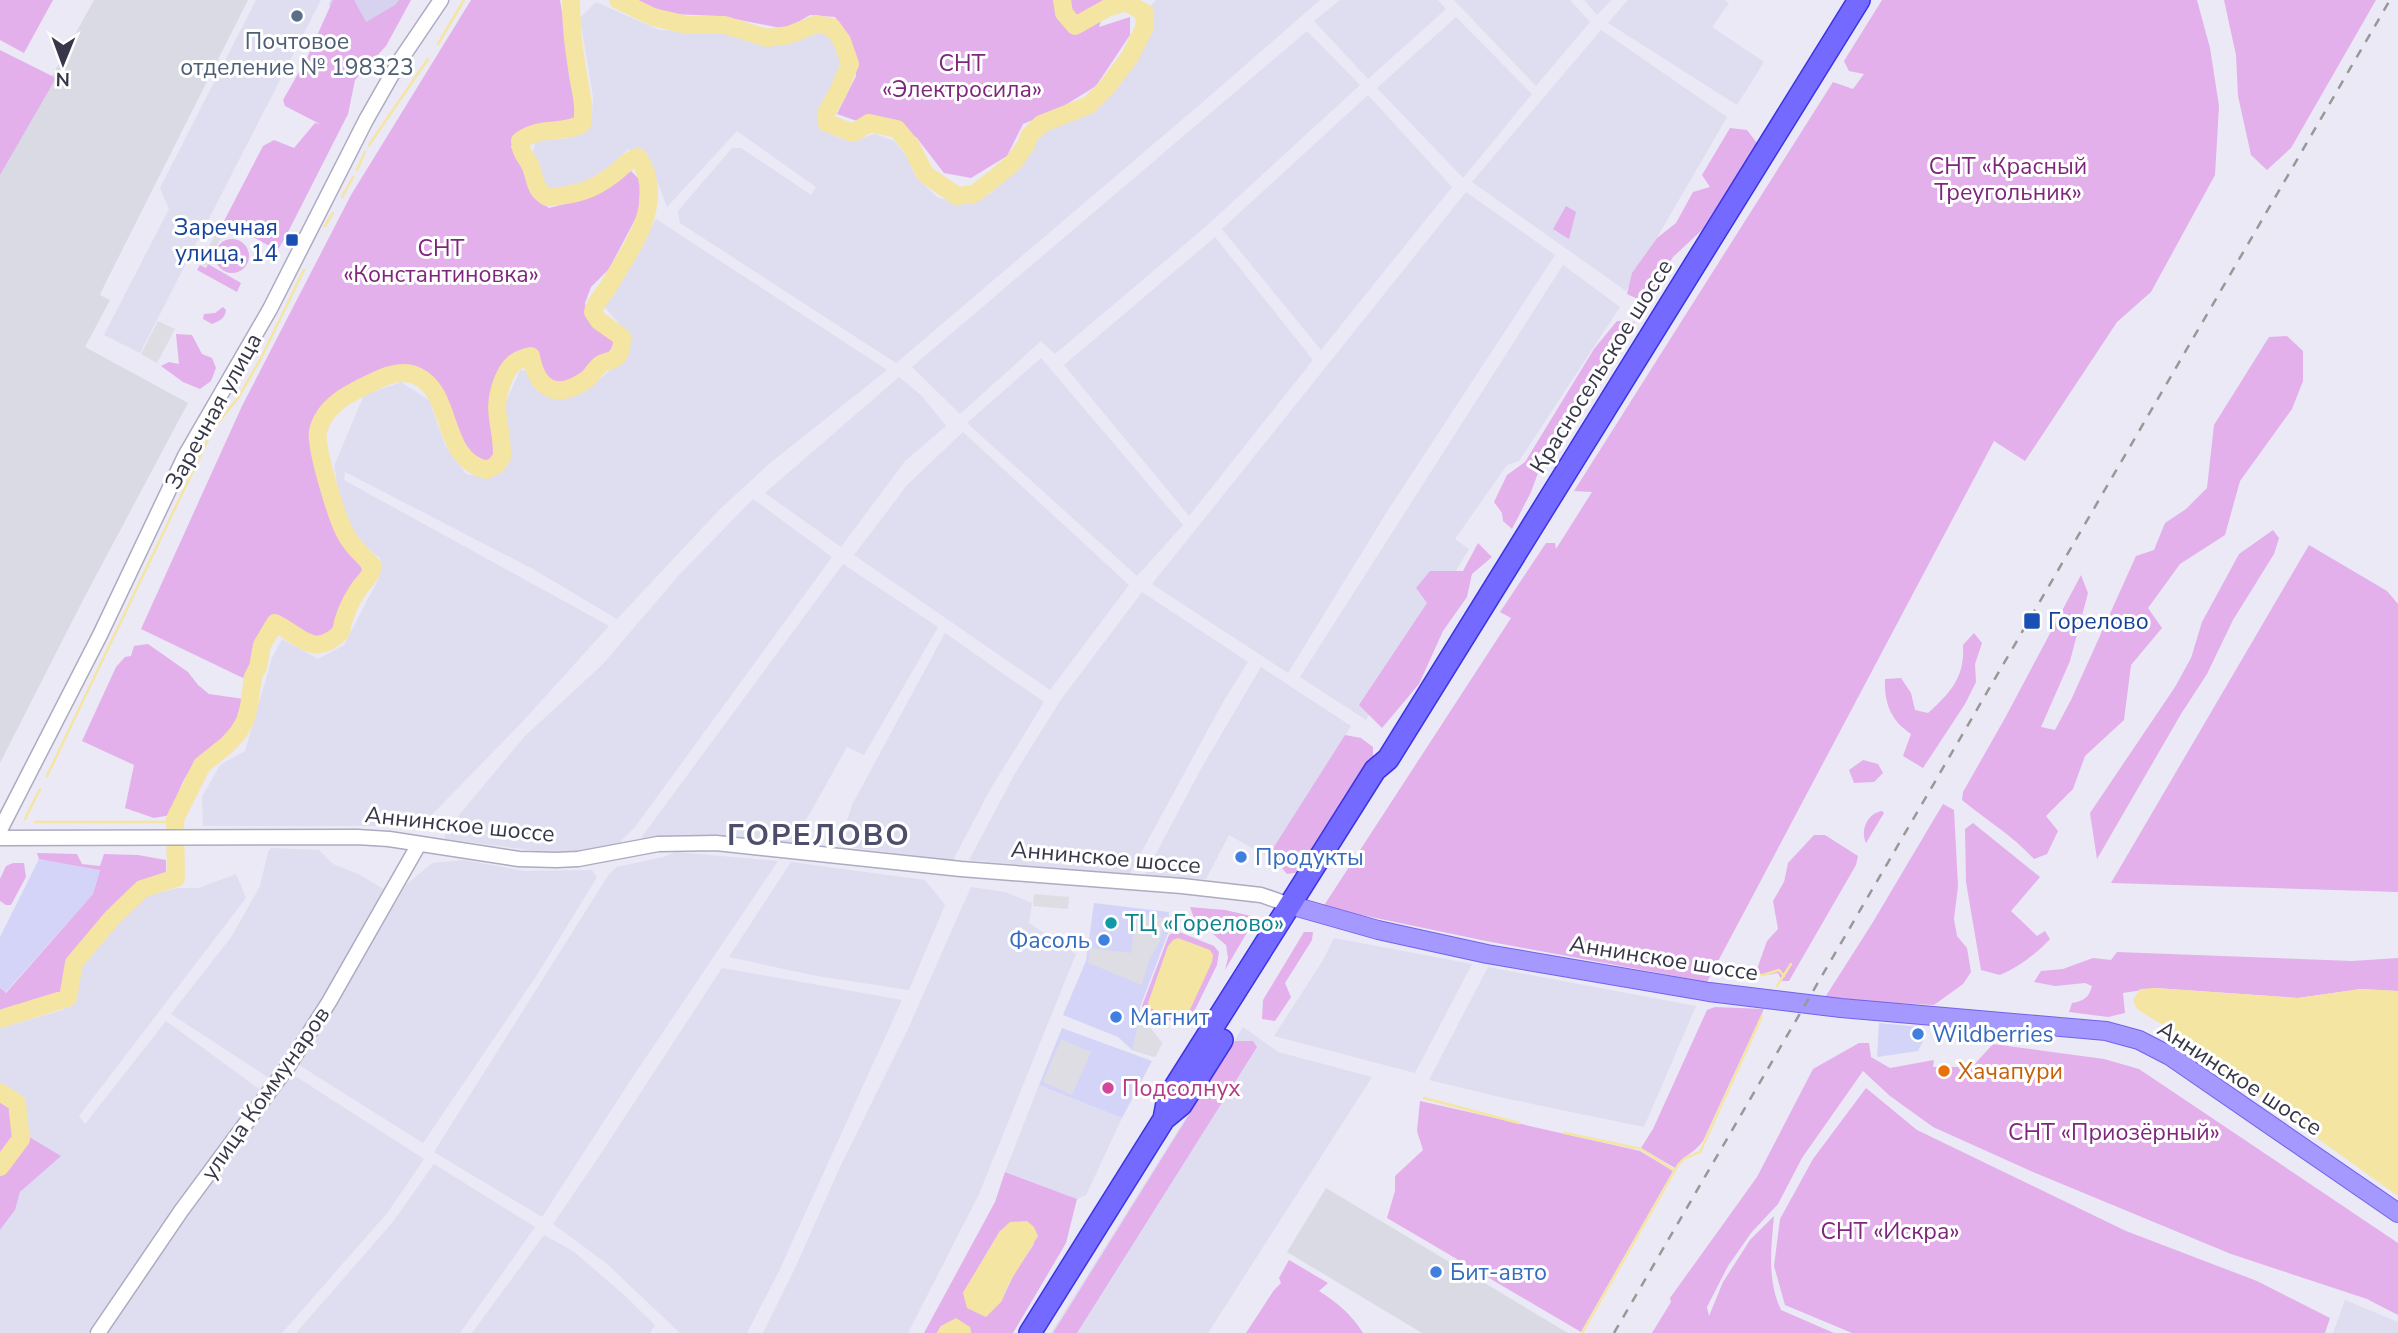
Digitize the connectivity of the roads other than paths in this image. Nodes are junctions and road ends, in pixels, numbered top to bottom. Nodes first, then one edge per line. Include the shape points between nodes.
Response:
1 (441, 0) edge
2 (1859, 0) edge
3 (0, 830) edge
4 (0, 838) edge
5 (419, 844) junction
6 (1296, 907) junction
7 (2398, 1213) edge
8 (99, 1333) edge
9 (1030, 1333) edge

1 - 3 street, Заречная улица via 366,120 270,309 185,456
2 - 6 highway, Красносельское шоссе via 1388,759 1375,770
4 - 5 street, Аннинское шоссе via 357,837
5 - 6 street, Аннинское шоссе via 556,860 658,844 716,843 1261,895
5 - 8 street, улица Коммунаров via 330,1002
6 - 7 main road, Аннинское шоссе via 1487,954 1702,990 1841,1008 2106,1031 2139,1040 2170,1056
6 - 9 highway, Красносельское шоссе via 1168,1098 1164,1119

